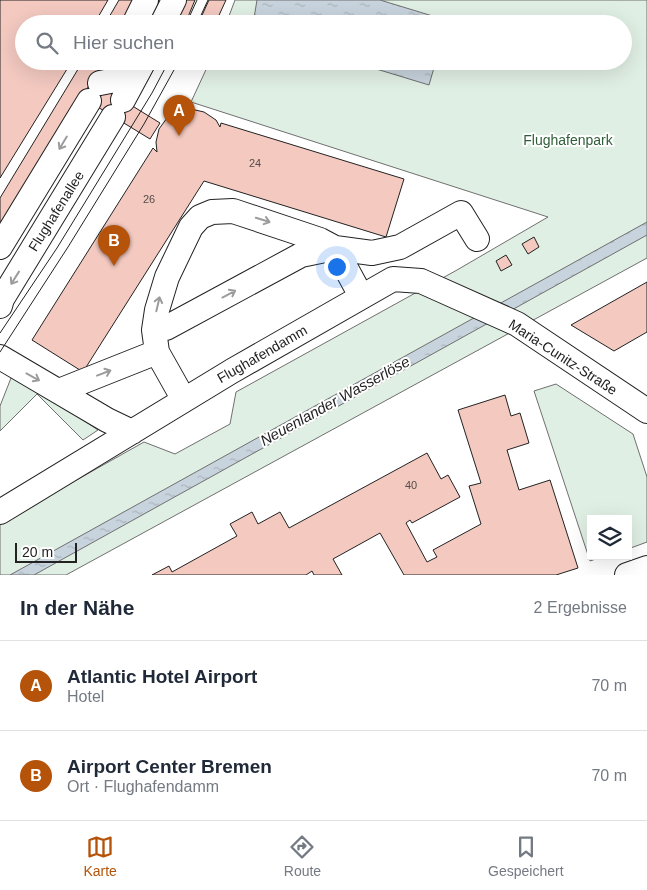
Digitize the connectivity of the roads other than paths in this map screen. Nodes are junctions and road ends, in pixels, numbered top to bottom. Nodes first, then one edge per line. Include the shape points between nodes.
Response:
1 (146, 0) edge
2 (174, 0) edge
3 (138, 15) edge
4 (166, 15) edge
5 (108, 70) edge
6 (138, 70) edge
7 (139, 70) edge
8 (96, 90) junction
9 (95, 148) junction
10 (477, 239) dead end
11 (0, 247) edge
12 (335, 248) junction
13 (393, 279) joint
14 (361, 296) junction
15 (0, 306) edge
16 (156, 341) junction
17 (2, 360) edge
18 (58, 391) junction
19 (184, 400) junction
20 (647, 411) edge
21 (132, 432) junction
22 (0, 512) edge
23 (647, 568) edge
24 (627, 575) edge

1 - 3 street
2 - 4 street
5 - 8 street, Flughafenallee
6 - 8 street
7 - 9 street, Flughafenallee
8 - 9 street
8 -> 11 street, Flughafenallee
9 -> 15 street, Flughafenallee
10 - 12 street via 461,213 400,247 372,253
12 - 14 street
16 -> 12 street via 166,328 301,255
16 -> 12 street via 157,310 167,277 191,226 200,217 212,212 233,211
13 - 14 street, Flughafendamm
13 - 20 street, Maria-Cunitz-Straße via 421,281 516,324
14 - 19 street, Flughafendamm
18 -> 16 street
16 - 19 street
17 -> 18 street
18 - 21 street
19 - 21 street, Flughafendamm
21 - 22 street, Flughafendamm
23 - 24 street

